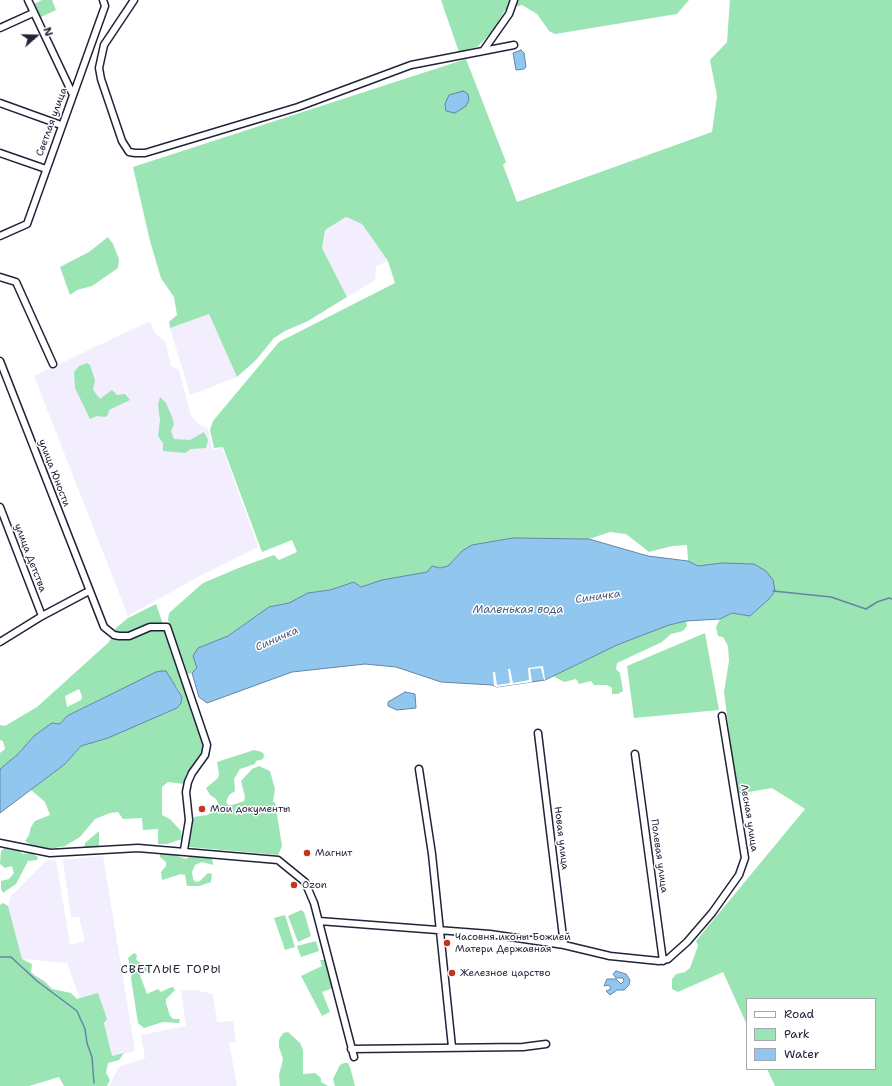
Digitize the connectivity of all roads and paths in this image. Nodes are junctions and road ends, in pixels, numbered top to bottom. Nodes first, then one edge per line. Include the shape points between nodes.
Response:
1 (28, 0) edge
2 (103, 0) edge
3 (134, 0) edge
4 (514, 0) edge
5 (33, 13) junction
6 (0, 28) edge
7 (514, 45) dead end
8 (483, 51) junction
9 (73, 95) junction
10 (0, 103) edge
11 (61, 125) junction
12 (0, 153) edge
13 (46, 169) junction
14 (0, 236) edge
15 (0, 277) edge
16 (0, 361) edge
17 (53, 364) dead end
18 (0, 507) edge
19 (89, 591) junction
20 (42, 616) junction
21 (0, 642) edge
22 (722, 716) dead end
23 (538, 733) dead end
24 (635, 754) dead end
25 (419, 769) dead end
26 (0, 843) edge
27 (184, 850) junction
28 (319, 920) junction
29 (439, 931) junction
30 (564, 945) junction
31 (661, 961) junction
32 (546, 1044) dead end
33 (452, 1047) junction
34 (351, 1049) junction
35 (354, 1057) dead end

1 - 5 street
2 - 9 street, Светлая улица via 105,6
3 - 8 street via 104,45 99,68 122,141 129,152 135,153 145,153 298,107 412,65
4 - 8 street via 509,14
5 - 6 street
5 - 9 street
7 - 8 street
9 - 11 street, Светлая улица
10 - 11 street
11 - 13 street, Светлая улица
12 - 13 street
13 - 14 street, Светлая улица via 27,224
15 - 17 street via 16,282
16 - 19 street, улица Юности
18 - 20 street, улица Детства
19 - 20 street
19 - 27 street, улица Юности via 104,627 114,635 129,636 150,627 167,626 208,745 205,755 188,782 186,792 189,820
20 - 21 street
22 - 31 street, Лесная улица via 745,858 739,874 712,913 668,960
23 - 30 street, Новая улица
24 - 31 street, Полевая улица
25 - 29 street via 432,854
26 - 27 street via 60,853 138,848
27 - 28 street via 278,860 306,883
28 - 29 street
28 - 34 street
29 - 30 street via 490,934
29 - 33 street
30 - 31 street via 610,956
32 - 33 street via 523,1047
33 - 34 street
34 - 35 street

